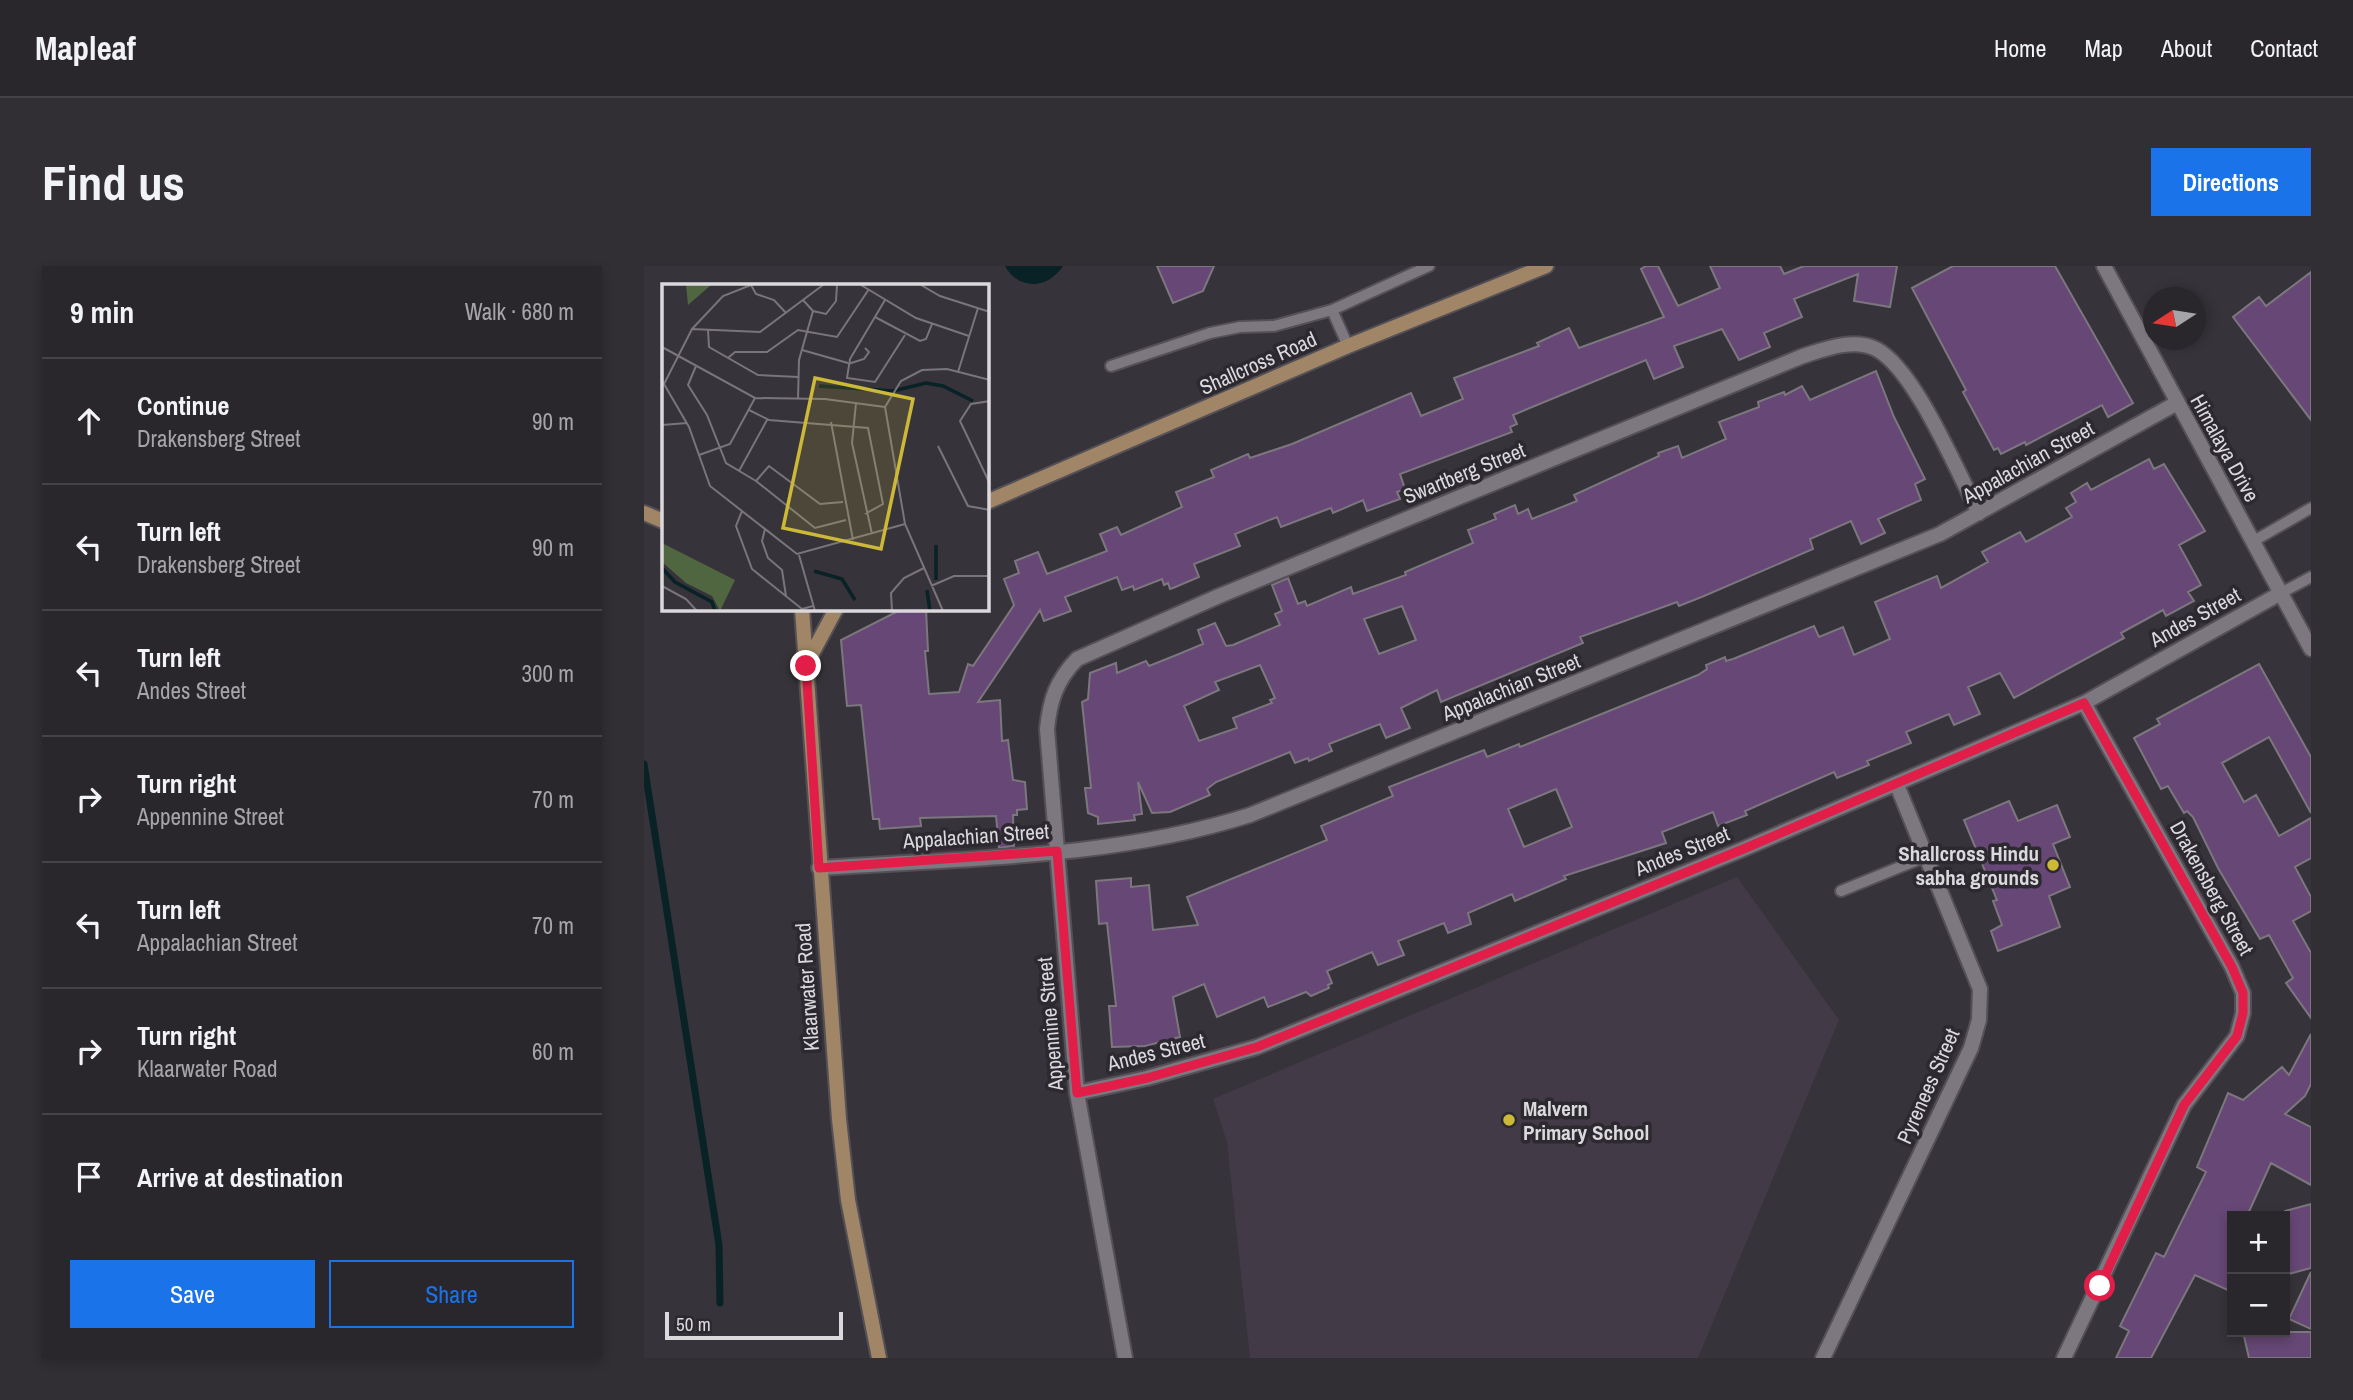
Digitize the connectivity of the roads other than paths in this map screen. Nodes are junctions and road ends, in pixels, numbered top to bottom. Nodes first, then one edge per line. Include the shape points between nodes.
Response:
1 (1429, 266) edge
2 (1546, 266) edge
3 (2104, 266) edge
4 (1332, 310) junction
5 (1348, 346) junction
6 (1111, 366) dead end
7 (2177, 403) junction
8 (989, 501) edge
9 (2311, 508) edge
10 (644, 513) edge
11 (1979, 513) junction
12 (662, 521) edge
13 (2252, 542) junction
14 (2311, 577) edge
15 (2281, 593) junction
16 (802, 611) edge
17 (835, 611) edge
18 (2311, 649) edge
19 (806, 666) junction
20 (2084, 703) junction
21 (1897, 785) junction
22 (1057, 851) junction
23 (1927, 856) junction
24 (819, 868) junction
25 (1841, 891) dead end
26 (1077, 1093) junction
27 (879, 1358) edge
28 (1125, 1358) edge
29 (1822, 1358) edge
30 (2064, 1358) edge

1 - 4 lane
2 - 5 street, Shallcross Road
3 - 7 street, Himalaya Drive
4 - 5 lane
4 - 6 lane via 1274,326 1210,333
5 - 8 street, Shallcross Road
7 - 11 street, Appalachian Street
7 - 13 street, Himalaya Drive
9 - 13 lane
10 - 12 street
11 - 22 street, Appalachian Street via 1940,534 1250,815 1198,832 1137,844
11 - 22 street, Swartberg Street via 1900,366 1875,349 1855,344 1802,356 1077,659 1060,677 1047,729
13 - 15 street, Himalaya Drive
14 - 15 lane
15 - 18 street, Himalaya Drive
15 - 20 street, Andes Street
16 - 19 street, Klaarwater Road
17 - 19 street
19 - 24 street, Klaarwater Road
20 - 21 street, Andes Street
20 - 30 street, Drakensberg Street via 2232,967 2243,993 2243,1013 2237,1036 2184,1105
21 - 23 street, Pyrenees Street
21 - 26 street, Andes Street via 1257,1047
22 - 24 street, Appalachian Street
22 - 26 street, Appennine Street
23 - 25 lane
23 - 29 street, Pyrenees Street via 1980,989 1979,1020 1971,1048
24 - 27 street, Klaarwater Road via 845,1173
26 - 28 street, Appennine Street

